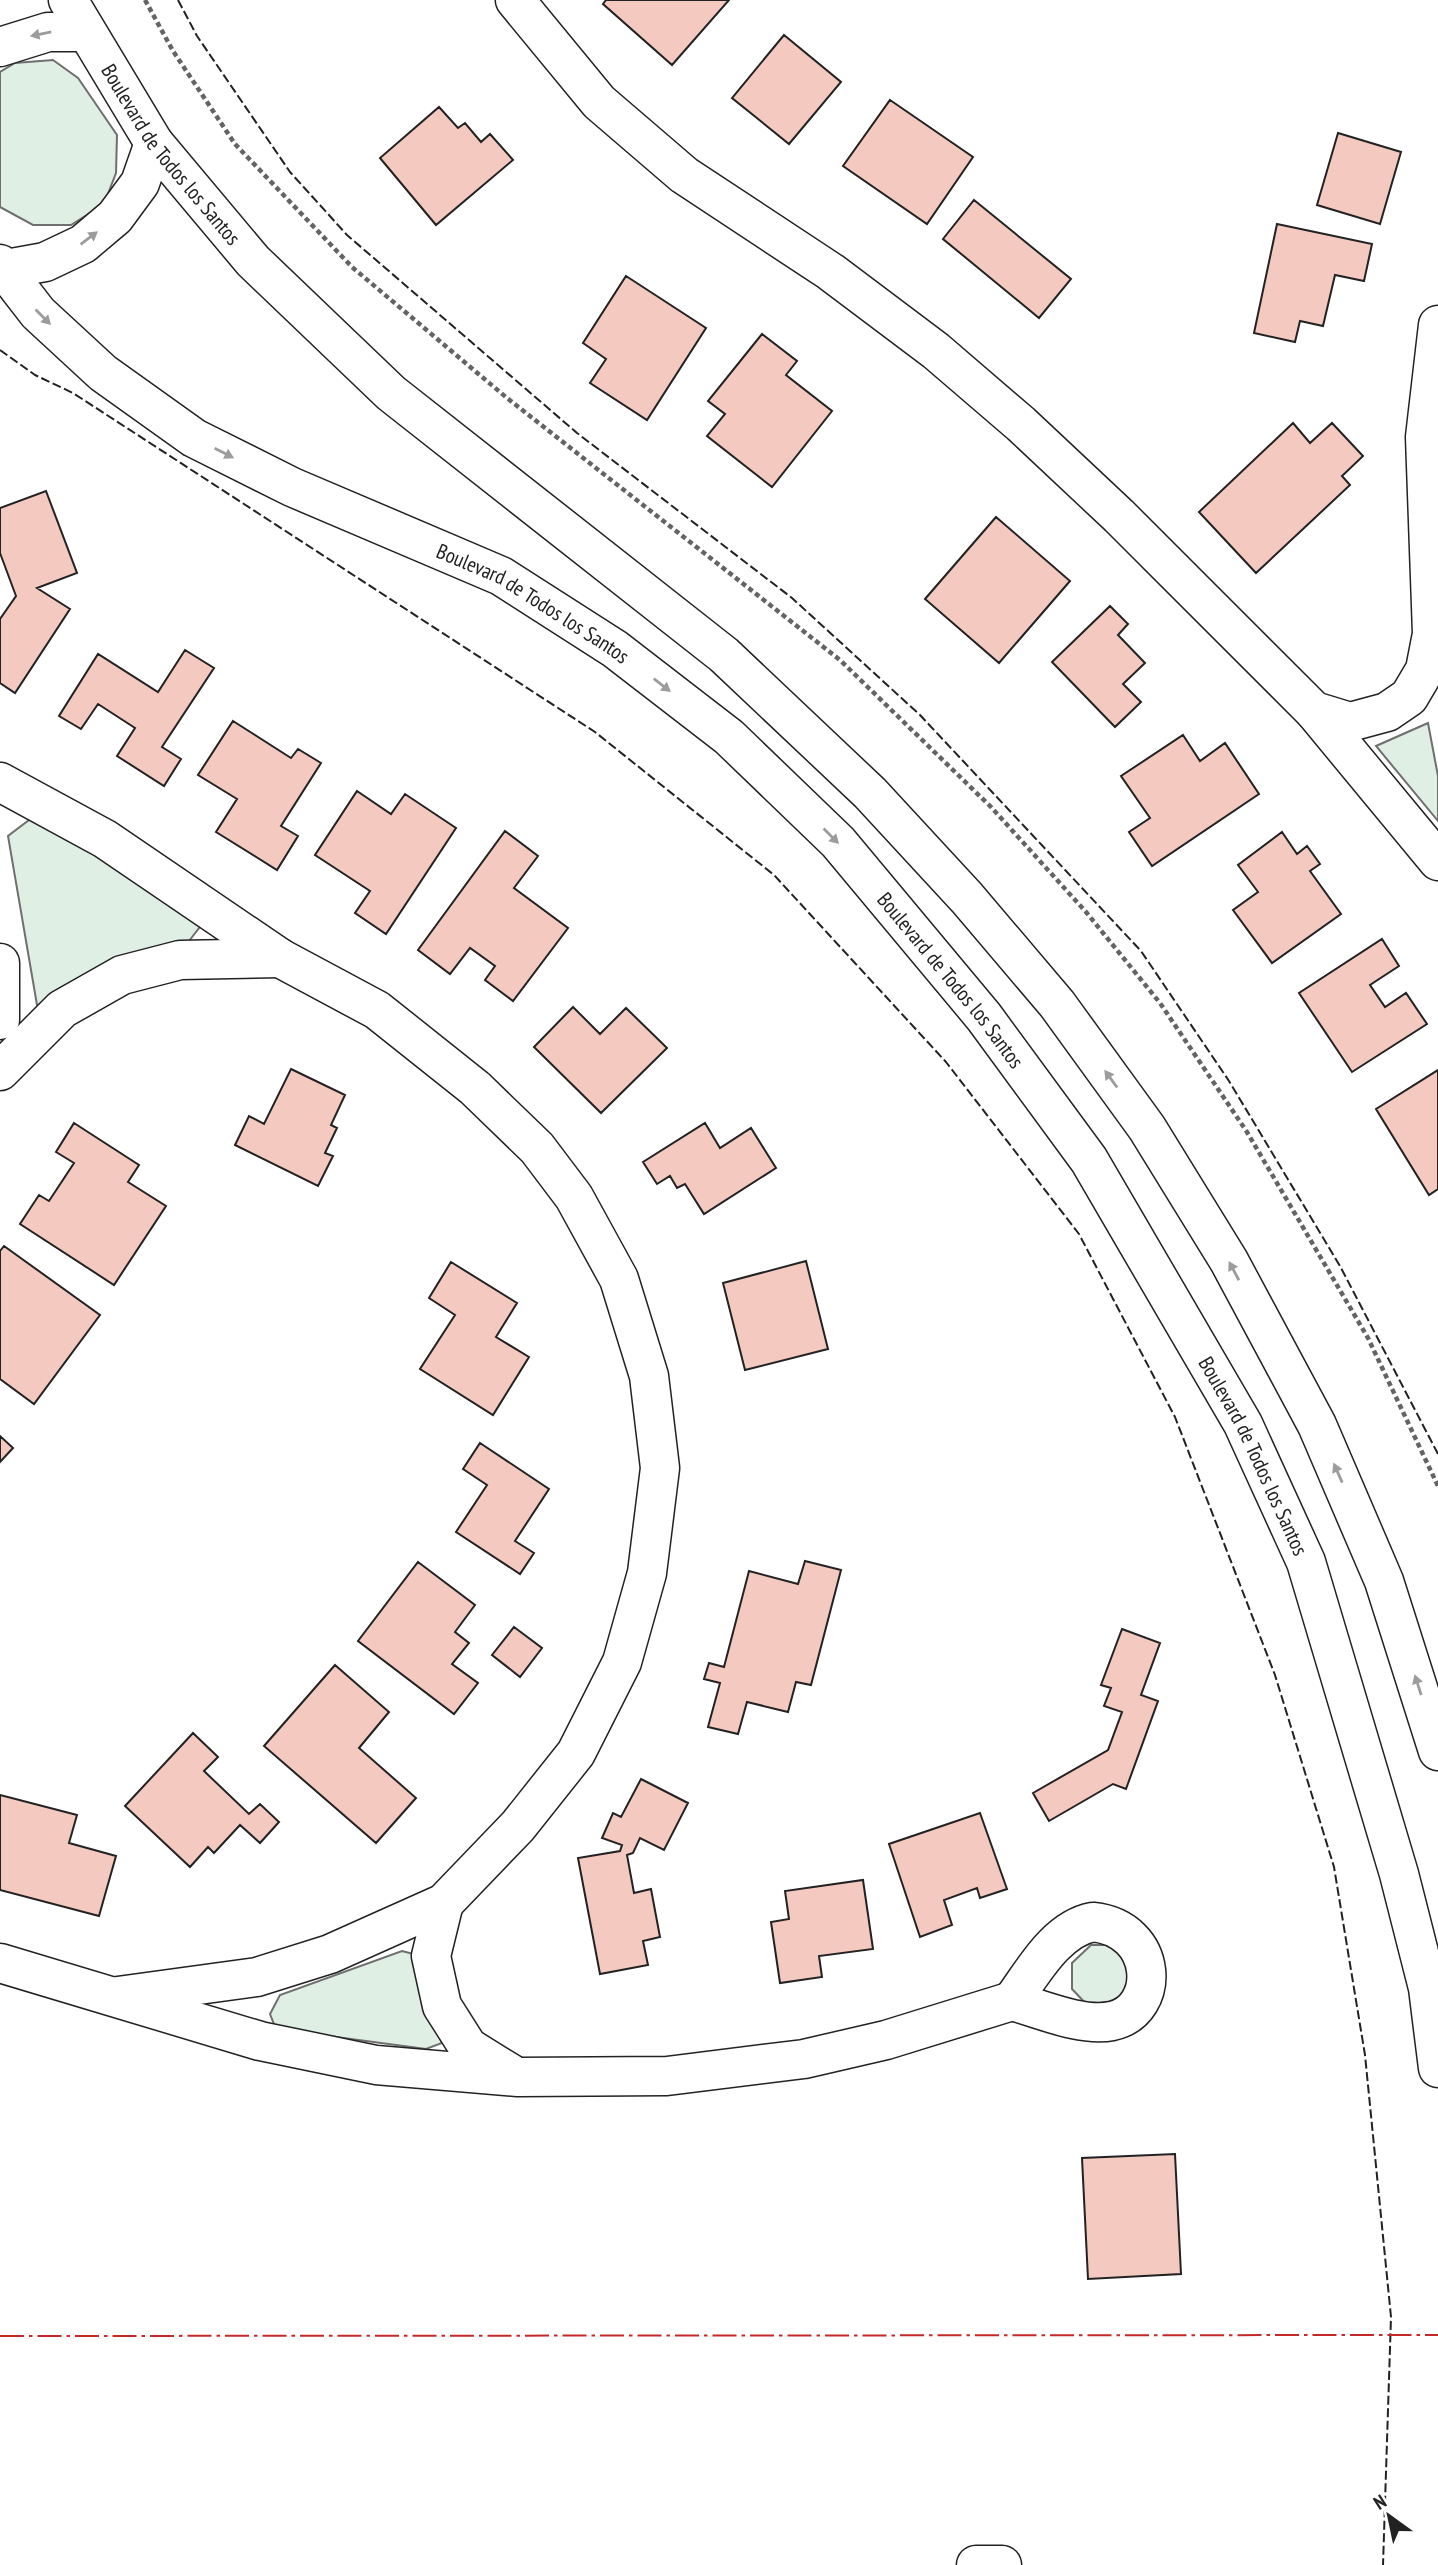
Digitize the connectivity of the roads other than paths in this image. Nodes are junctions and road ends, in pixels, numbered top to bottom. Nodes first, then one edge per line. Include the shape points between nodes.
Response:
1 (515, 0) edge
2 (76, 16) edge
3 (0, 47) edge
4 (154, 143) junction
5 (1, 268) edge
6 (1438, 325) edge
7 (1432, 634) junction
8 (1438, 679) edge
9 (1314, 711) junction
10 (0, 782) edge
11 (1438, 861) edge
12 (280, 958) junction
13 (0, 963) edge
14 (0, 1020) edge
15 (0, 1071) edge
16 (1438, 1751) edge
17 (444, 1903) junction
18 (0, 1963) edge
19 (118, 1996) junction
20 (1012, 2001) dead end
21 (1438, 2068) edge
22 (518, 2077) junction
23 (976, 2565) edge
24 (1002, 2565) edge

1 - 9 street via 599,102 684,175 831,272 945,359 1119,516
2 -> 3 street via 48,32
2 - 4 street, Boulevard de Todos los Santos
5 -> 4 street via 45,262 83,244 116,217 140,183
16 -> 4 street, Boulevard de Todos los Santos via 1384,1581 1317,1425 1229,1261 1147,1128 1057,1003 870,793 724,655 391,393 253,261
5 -> 21 street, Boulevard de Todos los Santos via 38,313 103,373 194,438 292,487 501,576 625,657 729,737 838,842 984,1017 1089,1160 1243,1424 1306,1562 1406,1899 1428,1988
6 - 7 street via 1425,437
7 - 8 street
7 - 9 street via 1425,670 1409,697 1387,712 1350,722
9 - 11 street
10 - 12 street via 105,839
12 - 15 street via 180,960 122,975 62,1009
12 - 17 street via 377,1010 475,1087 537,1148 574,1197 619,1279 649,1376 660,1468 647,1573 622,1662 576,1753 517,1826
13 - 14 street
17 - 19 street via 330,1954 257,1977
17 - 22 street via 431,1956 442,2006 467,2047
18 - 19 street
19 - 22 street via 260,2041 363,2062
20 - 22 street via 886,2040 804,2059 667,2076
23 - 24 street

